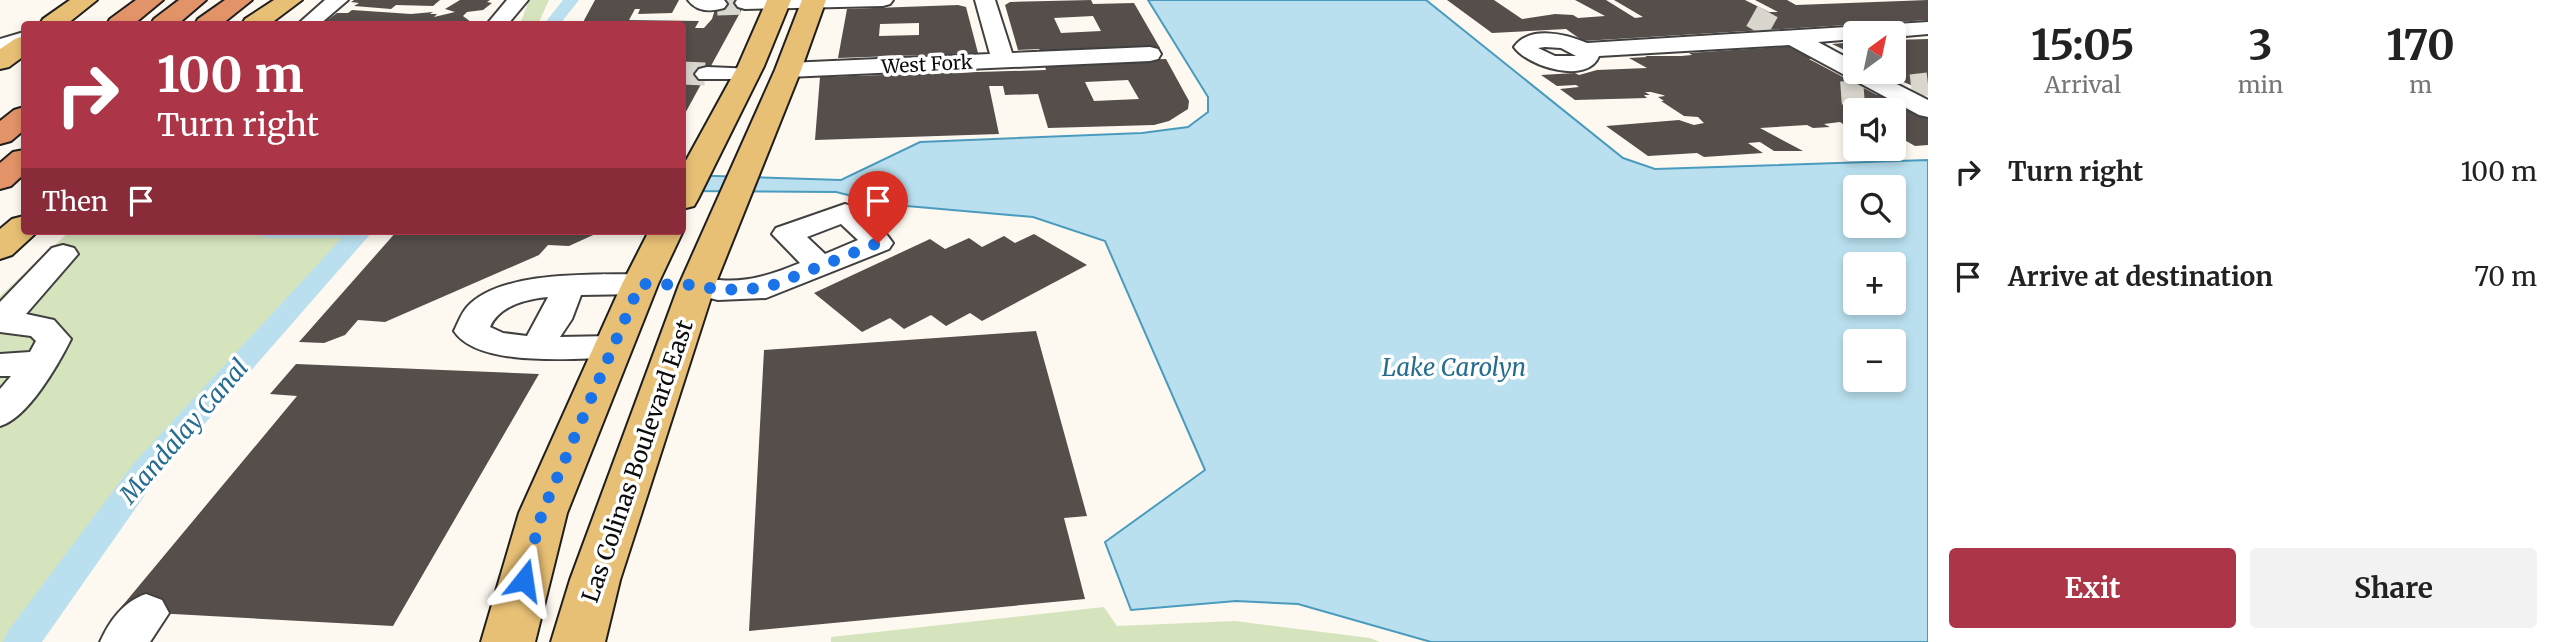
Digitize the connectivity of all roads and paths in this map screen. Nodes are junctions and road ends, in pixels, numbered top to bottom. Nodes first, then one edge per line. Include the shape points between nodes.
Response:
1 (85, 0) edge
2 (151, 0) edge
3 (174, 0) edge
4 (194, 0) edge
5 (216, 0) edge
6 (240, 0) edge
7 (290, 0) edge
8 (338, 0) edge
9 (518, 0) edge
10 (883, 0) edge
11 (985, 0) edge
12 (779, 1) edge
13 (814, 1) edge
14 (745, 4) dead end
15 (56, 21) edge
16 (123, 21) edge
17 (147, 21) edge
18 (167, 21) edge
19 (191, 21) edge
20 (211, 21) edge
21 (258, 21) edge
22 (313, 21) edge
23 (500, 21) edge
24 (1928, 28) edge
25 (1906, 30) edge
26 (1784, 33) junction
27 (1843, 33) edge
28 (21, 42) edge
29 (21, 44) edge
30 (0, 46) edge
31 (1583, 50) dead end
32 (1150, 54) dead end
33 (0, 61) edge
34 (1003, 61) junction
35 (1843, 64) tunnel mouth
36 (788, 70) junction
37 (707, 74) tunnel mouth
38 (747, 74) junction
39 (1880, 84) tunnel mouth
40 (21, 98) edge
41 (1928, 110) tunnel mouth
42 (0, 114) edge
43 (21, 118) edge
44 (0, 135) edge
45 (21, 138) edge
46 (0, 155) edge
47 (21, 162) edge
48 (0, 179) edge
49 (686, 191) edge
50 (21, 229) edge
51 (664, 235) edge
52 (0, 248) edge
53 (63, 254) dead end
54 (819, 265) dead end
55 (640, 284) junction
56 (697, 285) junction
57 (568, 288) junction
58 (1, 321) edge
59 (538, 345) junction
60 (613, 347) junction
61 (41, 363) junction
62 (0, 365) edge
63 (0, 413) edge
64 (508, 642) edge
65 (578, 642) edge

1 - 15 main road
2 - 16 highway
3 - 17 highway
4 - 18 highway
5 - 19 highway
6 - 20 highway
7 - 21 main road
8 - 22 street
9 - 23 street
10 - 13 street
11 - 34 street, West Fork
12 - 13 street
12 - 14 street
12 - 38 main road
13 - 36 main road, Las Colinas Boulevard East
24 - 25 street
26 - 27 street
26 - 31 street
26 - 35 street
28 - 30 street
29 - 33 main road
32 - 34 street
34 - 36 street, West Fork via 859,72
36 - 56 main road, Las Colinas Boulevard East
37 - 38 street
38 - 49 main road
39 - 41 street
40 - 42 highway
43 - 44 highway
45 - 46 highway
47 - 48 highway
50 - 52 main road
51 - 55 main road
53 - 58 street
54 - 56 street via 766,288 718,290
55 - 56 main road
55 - 57 street
55 - 60 main road
56 - 65 main road, Las Colinas Boulevard East
57 - 59 street
57 - 59 street via 517,292 473,317 471,331 482,340 503,346
58 - 61 street via 42,327 54,339
59 - 60 street
60 - 64 main road via 542,513
61 - 62 street
61 - 63 street

